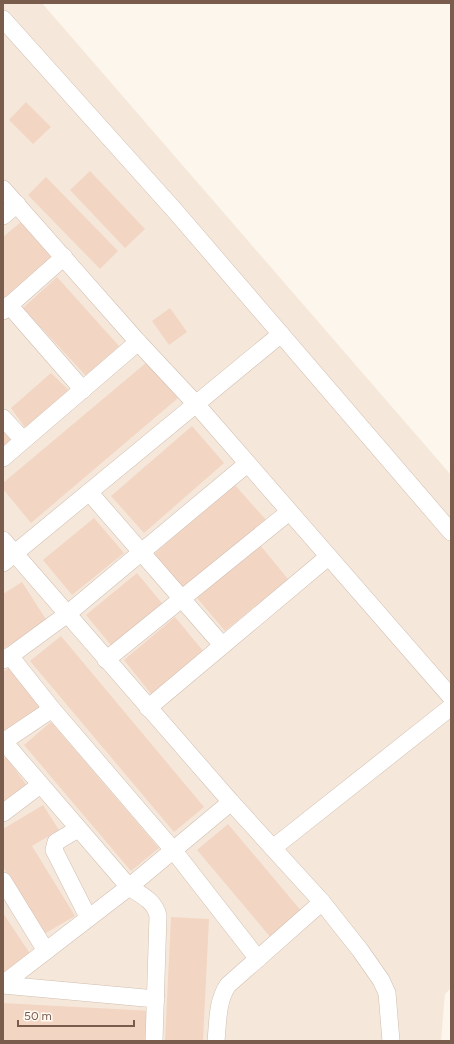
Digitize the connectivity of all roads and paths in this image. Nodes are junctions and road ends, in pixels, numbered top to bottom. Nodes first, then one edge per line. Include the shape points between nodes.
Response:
1 (3, 19) edge
2 (3, 189) edge
3 (17, 204) junction
4 (3, 216) edge
5 (64, 257) junction
6 (6, 308) edge
7 (281, 334) junction
8 (138, 342) junction
9 (83, 390) junction
10 (195, 403) junction
11 (3, 418) edge
12 (23, 440) junction
13 (3, 458) edge
14 (247, 464) junction
15 (89, 492) junction
16 (289, 512) junction
17 (451, 532) edge
18 (3, 540) edge
19 (141, 552) junction
20 (328, 557) junction
21 (9, 559) edge
22 (182, 600) junction
23 (66, 615) junction
24 (222, 645) junction
25 (6, 658) edge
26 (106, 660) junction
27 (451, 697) edge
28 (451, 707) edge
29 (148, 708) junction
30 (52, 709) junction
31 (4, 742) edge
32 (40, 785) junction
33 (231, 802) junction
34 (3, 812) edge
35 (78, 829) junction
36 (273, 848) junction
37 (174, 851) junction
38 (3, 881) edge
39 (129, 887) junction
40 (322, 902) junction
41 (88, 917) junction
42 (46, 952) junction
43 (258, 959) junction
44 (3, 985) edge
45 (156, 999) junction
46 (154, 1041) edge
47 (216, 1041) edge
48 (391, 1041) edge

1 - 7 street via 171,206
2 - 3 street
3 - 4 street
3 - 5 street
5 - 6 street
5 - 8 street
6 - 9 street
7 - 10 street
7 - 17 street
8 - 9 street
8 - 10 street
9 - 12 street
10 - 14 street
10 - 15 street
11 - 12 street
12 - 13 street
14 - 16 street
14 - 19 street
15 - 19 street
15 - 21 street
16 - 20 street
16 - 22 street
18 - 21 street
19 - 22 street
19 - 23 street
20 - 24 street
20 - 27 street
21 - 23 street
22 - 24 street
22 - 26 street
23 - 25 street
23 - 26 street
24 - 29 street
25 - 30 street
26 - 29 street
28 - 36 street
29 - 33 street
30 - 31 street
30 - 37 street
31 - 32 street
32 - 34 street
32 - 35 street
33 - 36 street
33 - 37 street
35 - 39 street
35 - 41 street via 56,842 54,850
36 - 40 street
37 - 39 street
37 - 43 street
38 - 42 street
39 - 41 street
39 - 45 street via 152,903 158,916
40 - 43 street
40 - 48 street via 381,980 387,993
41 - 42 street
42 - 44 street
43 - 47 street via 228,985 222,994
44 - 45 street
45 - 46 street

